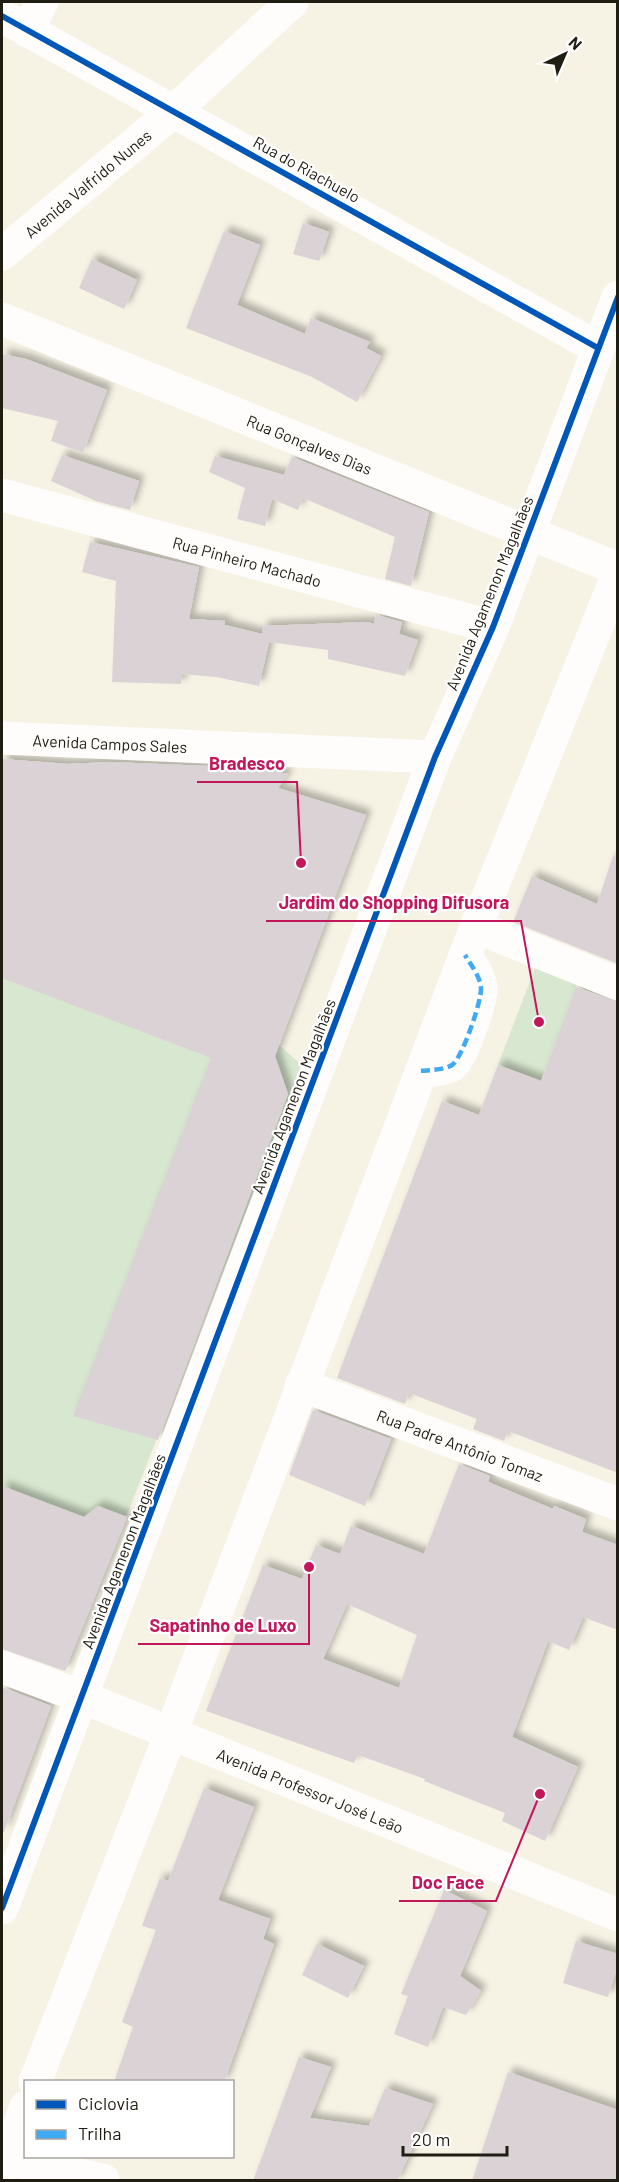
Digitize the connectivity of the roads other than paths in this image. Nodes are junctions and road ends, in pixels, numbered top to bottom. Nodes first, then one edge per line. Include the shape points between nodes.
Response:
1 (42, 2) edge
2 (292, 2) edge
3 (14, 23) edge
4 (174, 111) junction
5 (2, 254) edge
6 (618, 297) edge
7 (2, 319) edge
8 (598, 348) junction
9 (2, 495) edge
10 (529, 531) junction
11 (618, 569) edge
12 (618, 574) edge
13 (493, 627) junction
14 (2, 738) edge
15 (435, 757) junction
16 (471, 941) junction
17 (618, 984) edge
18 (301, 1385) junction
19 (618, 1504) edge
20 (2, 1667) edge
21 (82, 1697) junction
22 (171, 1732) junction
23 (2, 1908) edge
24 (618, 1915) edge
25 (36, 2080) edge
26 (24, 2112) edge
27 (3, 2162) edge
28 (103, 2181) edge

1 - 3 street
2 - 4 street, Avenida Valfrido Nunes
3 - 4 street, Rua do Riachuelo
4 - 5 street, Avenida Valfrido Nunes
4 - 8 street, Rua do Riachuelo
6 - 8 street, Avenida Agamenon Magalhães
7 - 10 street, Rua Gonçalves Dias
8 - 10 street, Avenida Agamenon Magalhães
9 - 13 street, Rua Pinheiro Machado
10 - 11 street, Rua Gonçalves Dias
10 - 13 street, Avenida Agamenon Magalhães
12 - 16 street
13 - 15 street, Avenida Agamenon Magalhães
14 - 15 street, Avenida Campos Sales
15 - 21 street, Avenida Agamenon Magalhães
16 - 17 street
16 - 18 street
18 - 19 street, Rua Padre Antônio Tomaz
18 - 22 street
20 - 21 street, Avenida Professor José Leão
21 - 22 street, Avenida Professor José Leão
21 - 23 street, Avenida Agamenon Magalhães
22 - 24 street, Avenida Professor José Leão
22 - 25 street
26 - 27 street
27 - 28 street

